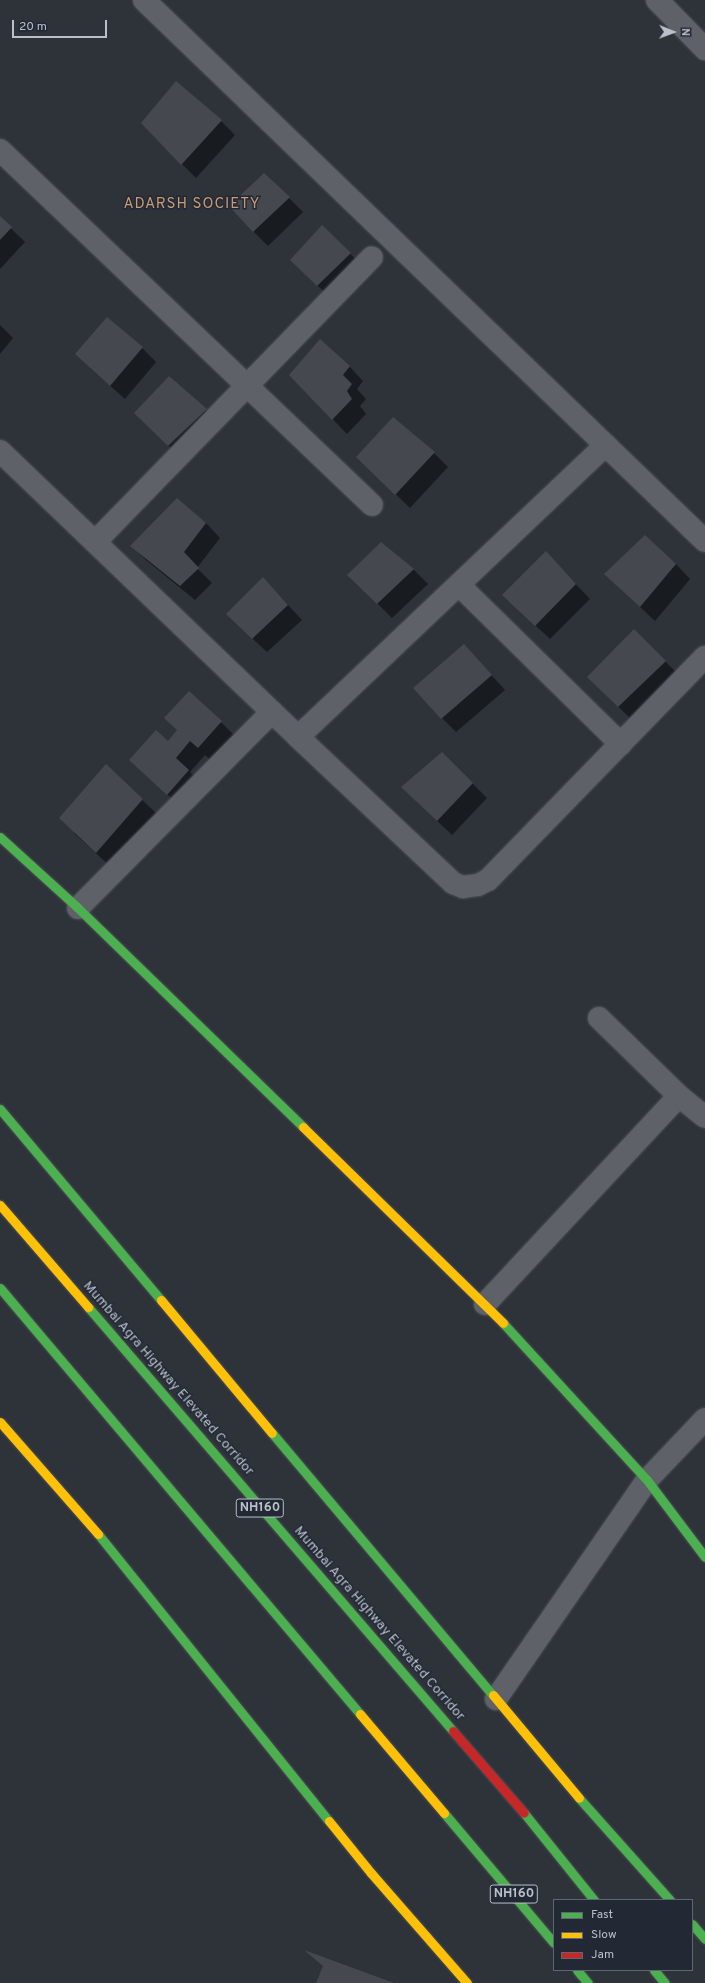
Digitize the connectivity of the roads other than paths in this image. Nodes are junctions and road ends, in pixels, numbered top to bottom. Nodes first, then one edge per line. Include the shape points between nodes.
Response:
1 (144, 0) edge
2 (657, 0) edge
3 (701, 37) edge
4 (0, 150) edge
5 (372, 258) dead end
6 (247, 386) junction
7 (606, 445) junction
8 (0, 451) edge
9 (372, 505) dead end
10 (705, 541) edge
11 (95, 542) junction
12 (459, 585) junction
13 (705, 657) edge
14 (272, 712) junction
15 (298, 737) junction
16 (621, 744) junction
17 (0, 837) edge
18 (78, 908) junction
19 (599, 1018) dead end
20 (679, 1096) junction
21 (0, 1109) edge
22 (705, 1117) edge
23 (0, 1205) edge
24 (0, 1288) edge
25 (485, 1304) junction
26 (705, 1419) edge
27 (0, 1422) edge
28 (647, 1480) junction
29 (705, 1557) edge
30 (496, 1699) junction
31 (593, 1899) edge
32 (669, 1899) edge
33 (693, 1925) edge
34 (705, 1939) edge
35 (553, 1942) edge
36 (578, 1971) edge
37 (655, 1971) edge
38 (467, 1983) edge
39 (588, 1983) edge
40 (665, 1983) edge

1 - 7 street
2 - 3 street
4 - 6 street
5 - 6 street
6 - 9 street
6 - 11 street
7 - 10 street
7 - 12 street
8 - 11 street
11 - 14 street
12 - 15 street
12 - 16 street
13 - 16 street
14 - 15 street
14 - 18 street
15 - 16 street via 453,883 463,887 478,885 488,880
17 - 18 main road
18 - 25 main road
19 - 20 street
20 - 22 street
20 - 25 street
21 - 30 main road
23 - 31 main road, Mumbai Agra Highway Elevated Corridor / NH160 via 521,1810
24 - 35 main road, NH160
25 - 28 main road
26 - 28 street
27 - 38 main road via 108,1546 370,1873
28 - 29 main road
28 - 30 street
30 - 32 main road via 595,1817
33 - 34 main road
36 - 39 main road
37 - 40 main road

